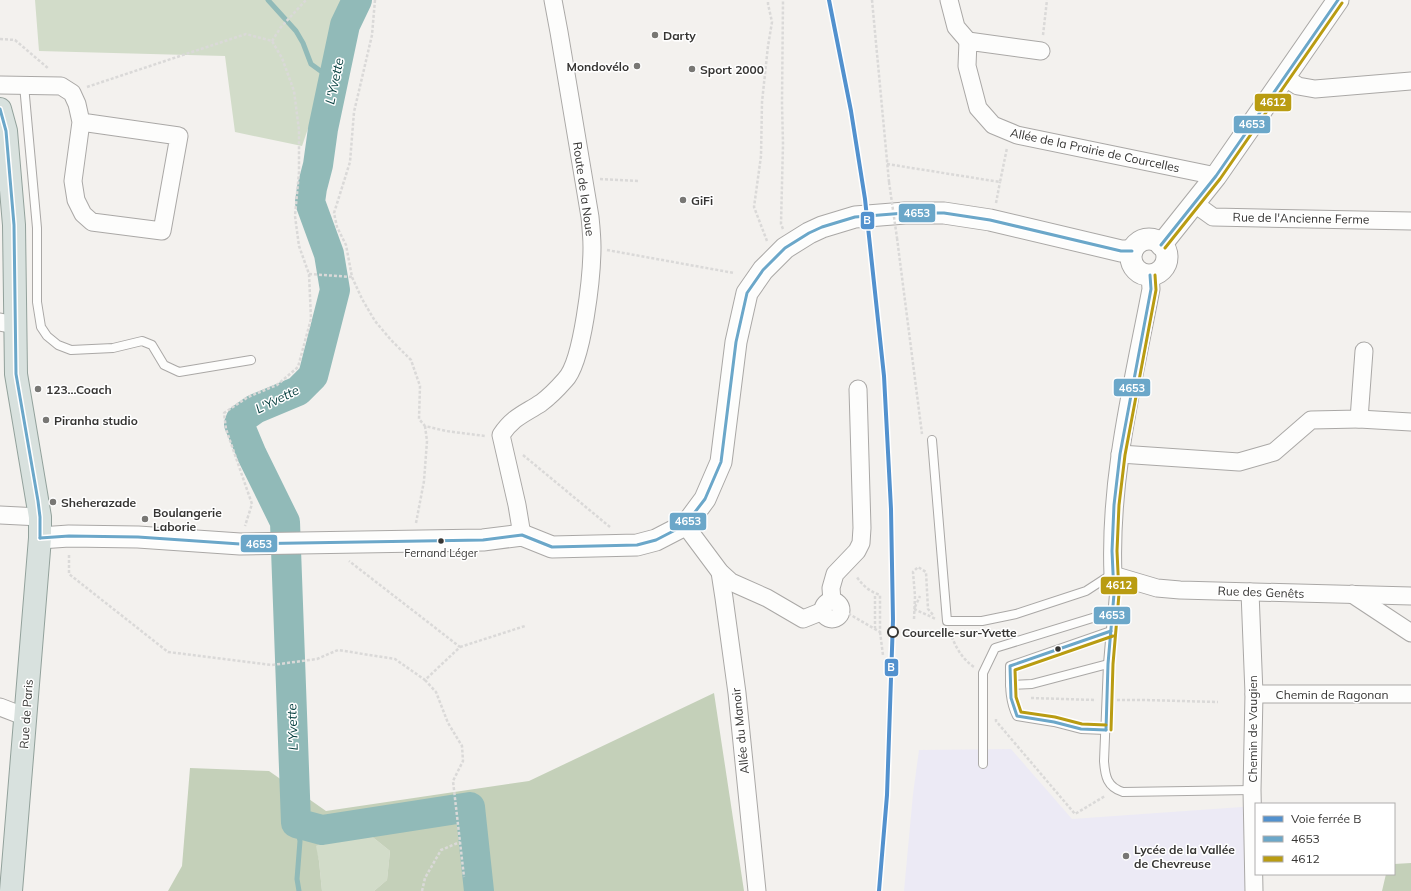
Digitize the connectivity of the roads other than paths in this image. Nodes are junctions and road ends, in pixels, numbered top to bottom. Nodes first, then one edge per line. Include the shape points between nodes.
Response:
1 (553, 0) edge
2 (949, 0) edge
3 (1338, 0) edge
4 (968, 41) junction
5 (1041, 51) road end
6 (1284, 78) junction
7 (1411, 81) edge
8 (0, 85) edge
9 (24, 85) junction
10 (0, 110) edge
11 (81, 122) junction
12 (1216, 176) junction
13 (1195, 204) junction
14 (1411, 221) edge
15 (1161, 245) junction
16 (1132, 252) junction
17 (1150, 275) junction
18 (8, 324) edge
19 (1364, 351) dead end
20 (251, 360) dead end
21 (858, 389) dead end
22 (1359, 419) junction
23 (1411, 422) edge
24 (932, 440) dead end
25 (1120, 454) junction
26 (0, 515) edge
27 (684, 525) junction
28 (40, 527) junction
29 (522, 535) junction
30 (720, 572) junction
31 (1113, 575) junction
32 (1250, 592) junction
33 (1352, 594) junction
34 (1411, 596) edge
35 (1112, 612) junction
36 (1110, 631) junction
37 (1411, 633) edge
38 (1108, 664) junction
39 (1010, 685) junction
40 (1254, 694) junction
41 (1411, 694) edge
42 (0, 707) edge
43 (26, 717) junction
44 (1106, 730) junction
45 (983, 764) dead end
46 (1252, 790) junction
47 (11, 891) edge
48 (757, 891) edge
49 (1254, 891) edge

1 - 29 street, Route de la Noue via 590,217 590,285 579,352 567,379 542,402 508,424 501,435
2 - 4 street via 956,27
3 - 6 street
4 - 5 street
4 - 12 street, Allée de la Prairie de Courcelles via 968,66 978,108 993,125 1017,135
6 - 7 street via 1298,86 1315,89
6 - 12 street
8 - 9 street
9 - 11 street via 61,86 72,93
9 - 20 lane via 37,228 37,302 41,327 47,336 58,345 71,350 113,348 142,341 152,345 164,365 179,372
10 - 18 main road, Rue de Paris via 6,131 14,225
11 - 11 street via 73,182 76,200 83,214 92,222 162,231 179,136
12 - 13 street
13 - 14 street, Rue de l'Ancienne Ferme via 1213,217
13 - 15 street
15 - 16 street via 1146,239 1137,244
15 - 17 street via 1166,255 1164,266
16 - 17 street via 1132,263 1135,268
16 - 27 street via 990,220 944,213 855,217 809,233 785,248 763,270 747,293 736,342 721,462 705,499
17 - 25 street via 1151,289
18 - 28 main road, Rue de Paris
19 - 22 street
21 - 30 street via 861,543 835,574 831,588 832,607 803,619 767,598 731,582
22 - 23 street
22 - 25 street via 1311,420 1274,452 1239,462
24 - 31 lane via 947,621 982,621 1016,614 1086,591
25 - 31 street via 1114,505
26 - 28 street
27 - 29 street via 656,540 637,545 552,547
27 - 30 street
28 - 29 street via 68,536 138,537 234,544 483,540
28 - 43 main road, Rue de Paris
30 - 48 street, Allée du Manoir via 737,693
31 - 32 street, Rue des Genêts via 1157,588
31 - 35 lane
32 - 33 street, Rue des Genêts
32 - 40 street, Chemin de Vaugien
33 - 34 street, Rue des Genêts
33 - 37 street
35 - 36 lane
35 - 45 lane via 994,648 983,673
36 - 38 lane
36 - 39 lane via 1010,666
38 - 39 lane via 1032,684
38 - 44 lane
39 - 44 lane via 1012,706 1017,716 1081,729
40 - 41 street, Chemin de Ragonan
40 - 46 street, Chemin de Vaugien
42 - 43 street
43 - 47 main road, Rue de Paris
44 - 46 lane via 1104,761 1106,776 1114,790
46 - 49 street, Chemin de Vaugien

